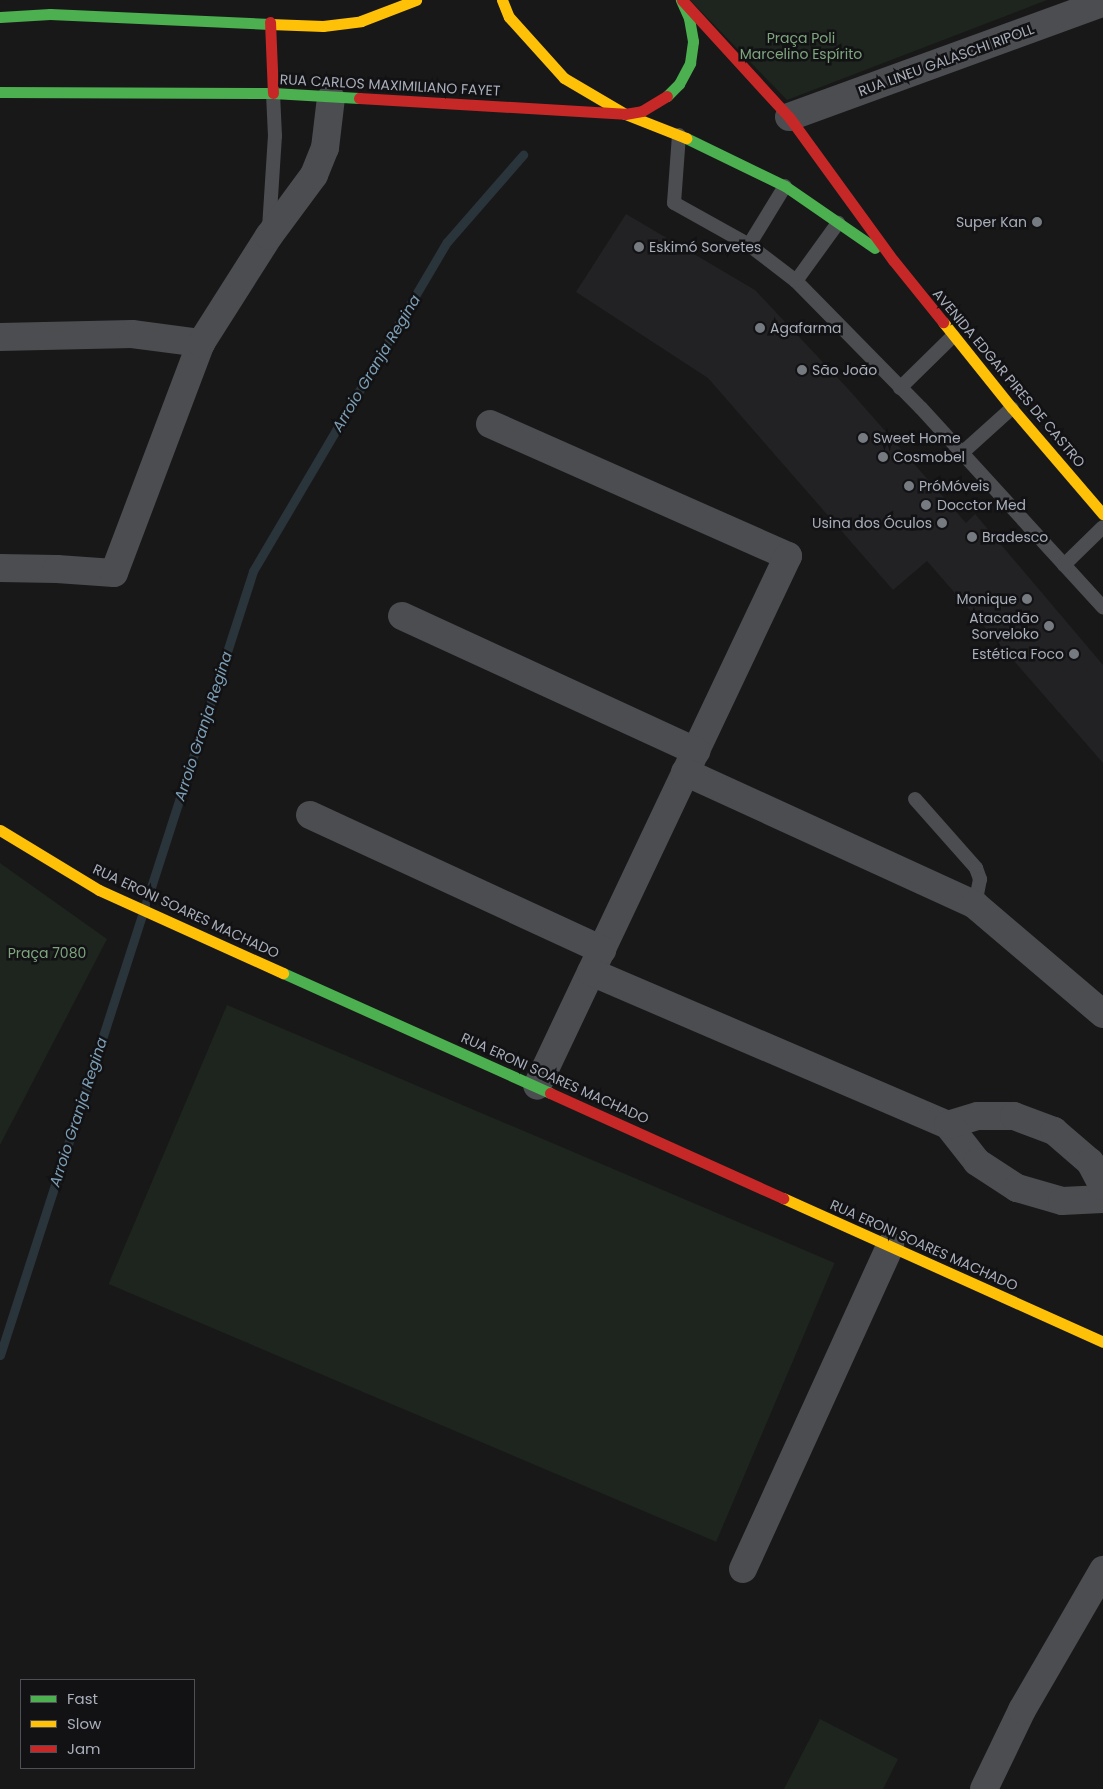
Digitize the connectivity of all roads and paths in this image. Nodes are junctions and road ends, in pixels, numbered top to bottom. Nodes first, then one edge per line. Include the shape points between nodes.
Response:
1 (416, 0) edge
2 (502, 0) edge
3 (682, 0) edge
4 (1103, 3) edge
5 (399, 4) edge
6 (0, 17) edge
7 (270, 22) junction
8 (0, 92) edge
9 (273, 93) junction
10 (331, 98) junction
11 (625, 114) junction
12 (789, 117) junction
13 (680, 135) junction
14 (785, 186) junction
15 (838, 223) junction
16 (269, 236) junction
17 (749, 245) junction
18 (892, 260) junction
19 (796, 281) junction
20 (953, 336) junction
21 (0, 337) edge
22 (201, 343) junction
23 (900, 388) junction
24 (1012, 408) junction
25 (490, 424) dead end
26 (962, 453) junction
27 (1103, 514) edge
28 (1103, 527) edge
29 (1064, 564) junction
30 (0, 568) edge
31 (1103, 607) edge
32 (402, 616) dead end
33 (690, 762) junction
34 (916, 799) dead end
35 (310, 815) dead end
36 (0, 830) edge
37 (974, 904) junction
38 (596, 961) junction
39 (1103, 1014) edge
40 (537, 1086) junction
41 (948, 1125) junction
42 (1103, 1186) edge
43 (1103, 1199) edge
44 (890, 1246) junction
45 (1103, 1342) edge
46 (743, 1569) dead end
47 (1103, 1570) edge
48 (994, 1786) edge

1 - 5 street
2 - 11 street, AVENIDA EDGAR PIRES DE CASTRO via 509,17 564,78
3 - 11 street, RUA CARLOS MAXIMILIANO FAYET via 693,41 690,63 679,84 663,100 642,111
3 - 12 street, AVENIDA EDGAR PIRES DE CASTRO
4 - 12 street, RUA LINEU GALASCHI RIPOLL
5 - 7 street via 361,20 323,26
6 - 7 street via 50,14
7 - 9 street
8 - 9 street, RUA CARLOS MAXIMILIANO FAYET
9 - 10 street, RUA CARLOS MAXIMILIANO FAYET
9 - 16 lane via 275,136
10 - 11 street, RUA CARLOS MAXIMILIANO FAYET
10 - 16 street via 325,148 314,175
11 - 13 street, AVENIDA EDGAR PIRES DE CASTRO
12 - 18 street, AVENIDA EDGAR PIRES DE CASTRO
13 - 14 street, AVENIDA EDGAR PIRES DE CASTRO
13 - 17 lane via 674,203
14 - 15 street, AVENIDA EDGAR PIRES DE CASTRO
14 - 17 lane
15 - 18 street, AVENIDA EDGAR PIRES DE CASTRO
15 - 19 lane
16 - 22 street
17 - 19 lane
18 - 20 street, AVENIDA EDGAR PIRES DE CASTRO
19 - 23 lane
20 - 23 lane
20 - 24 street, AVENIDA EDGAR PIRES DE CASTRO
21 - 22 street via 132,334
22 - 30 street via 114,574
23 - 26 lane
24 - 26 lane
24 - 27 street, AVENIDA EDGAR PIRES DE CASTRO
25 - 33 street via 788,556
26 - 29 lane
28 - 29 lane
29 - 31 lane
32 - 33 street
33 - 37 street
33 - 38 street
34 - 37 lane via 976,868 980,879
35 - 38 street
36 - 40 street, RUA ERONI SOARES MACHADO via 99,890
37 - 39 street
38 - 40 street
38 - 41 street
40 - 44 street, RUA ERONI SOARES MACHADO
41 - 42 street via 978,1116 1014,1116 1054,1131 1090,1162
41 - 43 street via 977,1162 1017,1188 1062,1201
44 - 45 street, RUA ERONI SOARES MACHADO
44 - 46 street
47 - 48 street via 1022,1710

